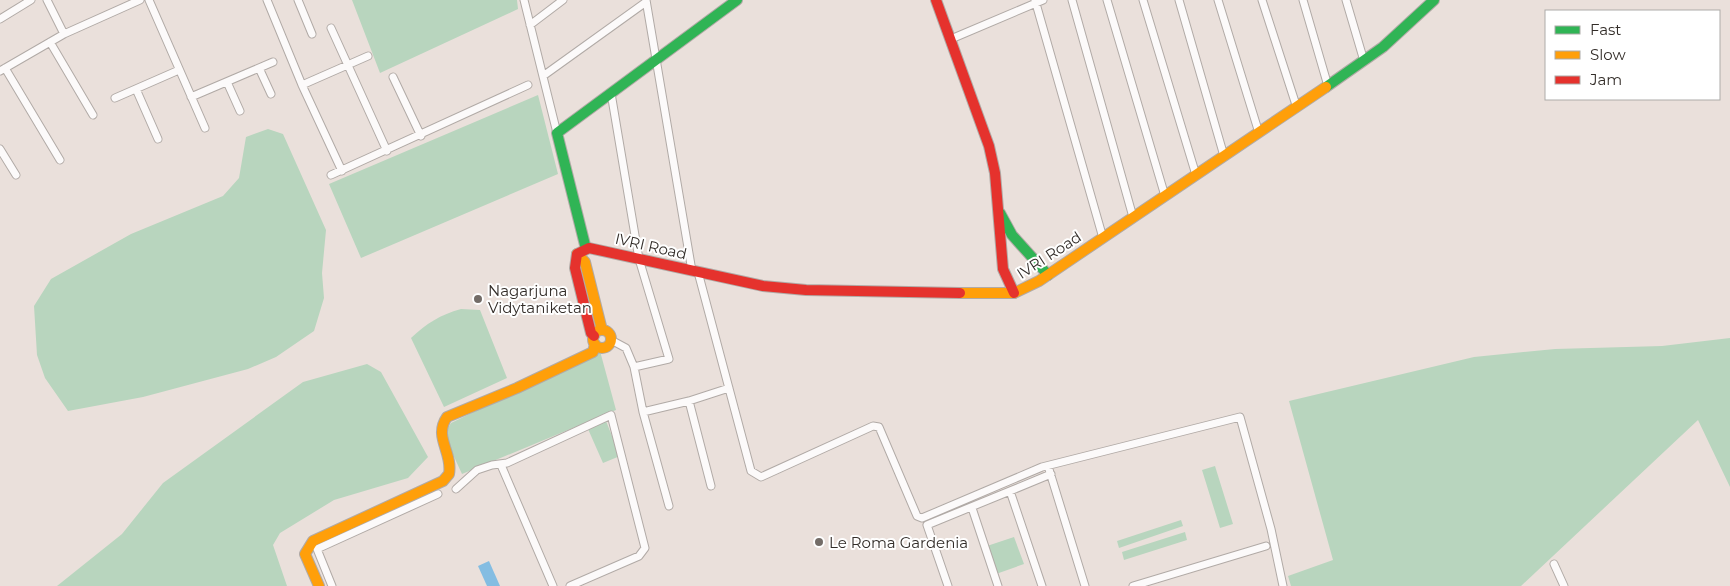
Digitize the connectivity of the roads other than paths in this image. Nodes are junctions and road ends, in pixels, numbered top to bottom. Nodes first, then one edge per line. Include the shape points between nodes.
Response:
1 (31, 0) edge
2 (47, 0) edge
3 (140, 0) edge
4 (149, 0) edge
5 (267, 0) edge
6 (298, 0) edge
7 (524, 0) edge
8 (563, 0) edge
9 (737, 0) edge
10 (936, 0) edge
11 (1072, 0) edge
12 (1107, 0) edge
13 (1143, 0) edge
14 (1179, 0) edge
15 (1218, 0) edge
16 (1262, 0) edge
17 (1303, 0) edge
18 (1346, 0) edge
19 (1434, 0) edge
20 (646, 1) edge
21 (1038, 1) edge
22 (0, 19) edge
23 (530, 24) junction
24 (331, 28) dead end
25 (64, 34) junction
26 (312, 34) dead end
27 (951, 39) junction
28 (50, 42) junction
29 (368, 56) dead end
30 (656, 60) junction
31 (1364, 61) junction
32 (273, 62) dead end
33 (347, 66) junction
34 (260, 68) junction
35 (3, 70) edge
36 (179, 70) junction
37 (543, 76) junction
38 (393, 77) dead end
39 (227, 82) junction
40 (302, 85) junction
41 (528, 85) dead end
42 (1328, 86) junction
43 (136, 89) junction
44 (610, 93) junction
45 (271, 94) dead end
46 (191, 97) junction
47 (114, 98) dead end
48 (1297, 108) junction
49 (240, 111) dead end
50 (93, 115) dead end
51 (205, 128) dead end
52 (557, 132) junction
53 (1260, 132) junction
54 (421, 136) junction
55 (158, 138) dead end
56 (0, 149) edge
57 (387, 151) junction
58 (1224, 156) junction
59 (60, 160) dead end
60 (342, 170) junction
61 (331, 174) dead end
62 (1196, 174) junction
63 (16, 175) dead end
64 (1165, 196) junction
65 (998, 210) junction
66 (1133, 217) junction
67 (1013, 237) junction
68 (1103, 238) junction
69 (1001, 243) junction
70 (582, 251) junction
71 (639, 259) junction
72 (695, 272) junction
73 (1048, 275) junction
74 (1014, 293) junction
75 (597, 337) junction
76 (611, 340) junction
77 (634, 367) junction
78 (729, 388) junction
79 (689, 401) junction
80 (643, 412) junction
81 (501, 465) junction
82 (1048, 466) junction
83 (1050, 474) junction
84 (448, 477) junction
85 (711, 486) dead end
86 (1010, 491) junction
87 (438, 494) dead end
88 (669, 506) dead end
89 (395, 508) junction
90 (972, 508) junction
91 (1266, 546) dead end
92 (1554, 564) dead end
93 (319, 586) edge
94 (332, 586) edge
95 (553, 586) edge
96 (570, 586) edge
97 (948, 586) edge
98 (998, 586) edge
99 (1042, 586) edge
100 (1085, 586) edge
101 (1134, 586) edge
102 (1283, 586) edge
103 (1564, 586) edge

1 - 22 street
2 - 25 street
3 - 25 street
4 - 36 street
5 - 40 street
6 - 26 street
7 - 23 street
8 - 23 street
9 - 30 street
10 - 27 street
11 - 66 street
12 - 64 street
13 - 62 street
14 - 58 street
15 - 53 street
16 - 48 street
17 - 42 street
18 - 31 street
19 - 31 street, IVRI Road
20 - 30 street
20 - 37 street
21 - 27 street
21 - 68 street
23 - 37 street
24 - 33 street
25 - 28 street
27 - 65 street via 989,146
28 - 35 street
28 - 50 street
29 - 33 street
30 - 44 street
30 - 72 street
31 - 42 street, IVRI Road
32 - 34 street
33 - 40 street
33 - 57 street
34 - 39 street
34 - 45 street
35 - 59 street
36 - 43 street
36 - 46 street
37 - 52 street
38 - 54 street
39 - 46 street
39 - 49 street
40 - 60 street
41 - 54 street
42 - 48 street, IVRI Road
43 - 47 street
43 - 55 street
44 - 52 street
44 - 71 street
46 - 51 street
48 - 53 street, IVRI Road
52 - 70 street
53 - 58 street, IVRI Road
54 - 57 street
56 - 63 street
57 - 60 street
58 - 62 street, IVRI Road
60 - 61 street
62 - 64 street, IVRI Road
64 - 66 street, IVRI Road
65 - 67 street
65 - 69 street
66 - 68 street, IVRI Road
67 - 69 street
67 - 73 street
68 - 73 street, IVRI Road
69 - 74 street via 1003,269
70 - 71 street, IVRI Road
70 - 75 street via 574,268 591,333
71 - 72 street, IVRI Road
71 - 77 street via 669,360
72 - 74 street, IVRI Road via 763,286 806,290
72 - 78 street
73 - 74 street, IVRI Road
75 - 76 street via 610,334
75 - 76 street via 603,348
75 - 84 street via 593,352 447,417 440,432 452,464
76 - 77 street via 626,348
77 - 80 street
78 - 79 street
78 - 82 street via 751,471 761,477 879,426 917,516 922,518
79 - 80 street
79 - 85 street
80 - 88 street
81 - 84 street via 478,470 457,486
81 - 95 street
81 - 96 street via 608,416 614,418 645,548 639,556
82 - 83 street
82 - 102 street via 1240,418 1271,529
83 - 86 street
83 - 100 street
84 - 89 street
86 - 90 street
86 - 99 street
87 - 89 street
89 - 93 street via 311,543 305,554
89 - 94 street via 317,549
90 - 97 street via 927,525
90 - 98 street
91 - 101 street
92 - 103 street

